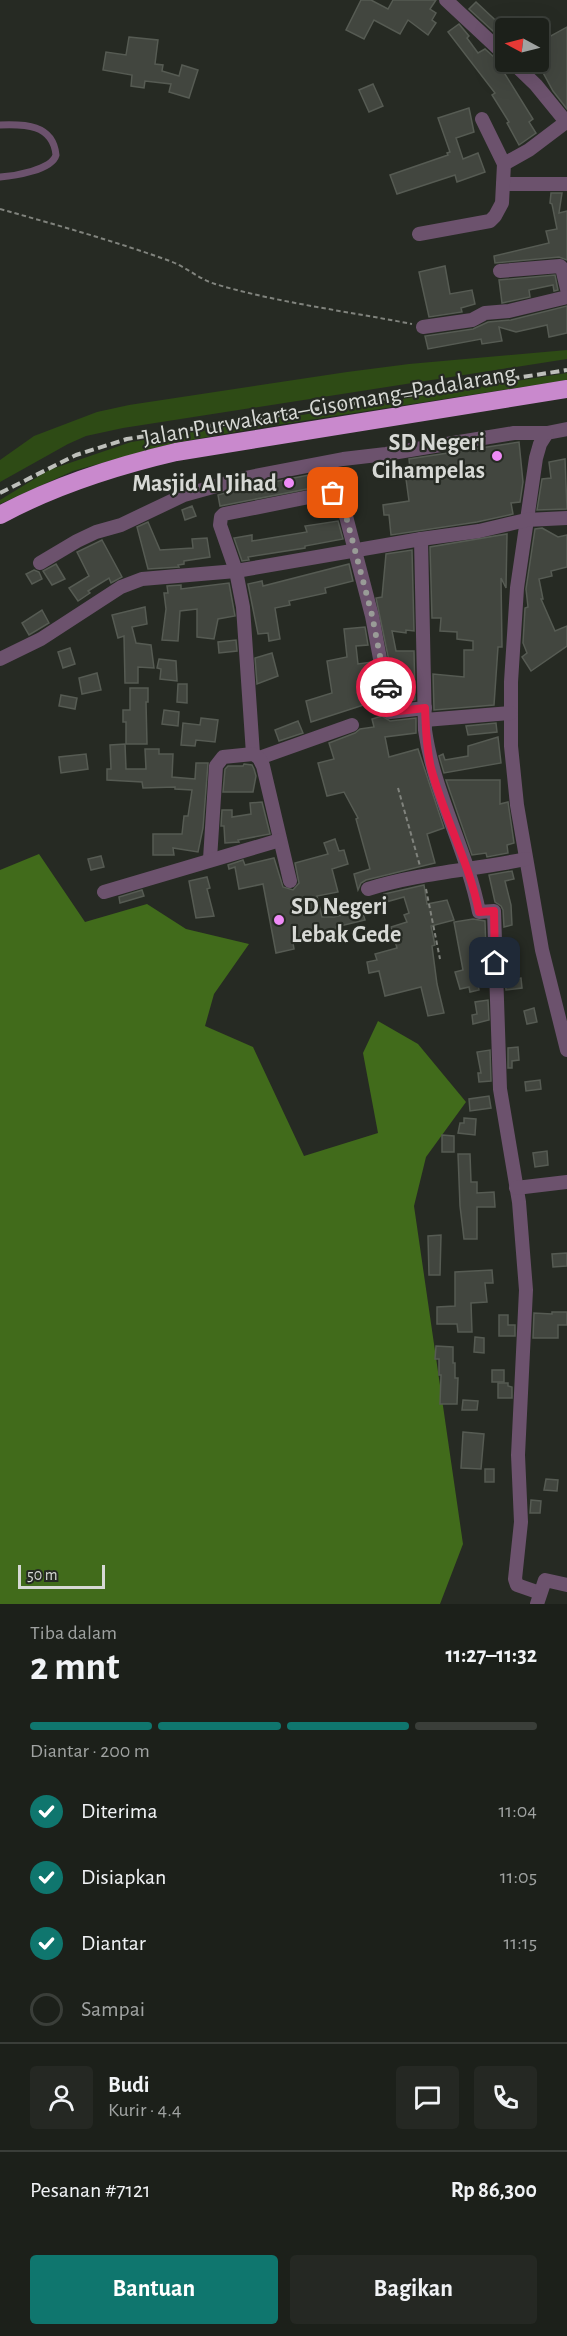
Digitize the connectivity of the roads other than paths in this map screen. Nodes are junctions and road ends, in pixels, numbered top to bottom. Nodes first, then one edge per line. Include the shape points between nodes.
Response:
1 (446, 0) edge
2 (495, 46) edge
3 (522, 72) edge
4 (482, 118) dead end
5 (566, 122) edge
6 (0, 125) edge
7 (504, 164) junction
8 (0, 177) edge
9 (503, 184) junction
10 (567, 184) edge
11 (419, 234) dead end
12 (500, 271) dead end
13 (567, 289) edge
14 (567, 297) edge
15 (423, 327) road end
16 (567, 389) edge
17 (567, 429) edge
18 (547, 433) junction
19 (0, 515) edge
20 (567, 518) edge
21 (525, 520) junction
22 (421, 539) junction
23 (355, 550) junction
24 (40, 562) dead end
25 (236, 571) junction
26 (0, 659) edge
27 (511, 713) junction
28 (425, 714) junction
29 (352, 724) dead end
30 (256, 756) junction
31 (280, 840) junction
32 (210, 859) junction
33 (526, 859) junction
34 (468, 870) junction
35 (290, 881) dead end
36 (368, 889) dead end
37 (104, 892) dead end
38 (567, 1050) edge
39 (567, 1182) edge
40 (516, 1188) junction
41 (567, 1585) edge
42 (539, 1598) edge

1 - 2 street
3 - 5 street
4 - 7 street
5 - 7 street
6 - 8 lane via 38,128 51,140 56,155 41,168
7 - 9 street
9 - 10 street
9 - 11 street via 499,211 490,221
12 - 13 street via 560,266
14 - 15 street via 485,313 472,320
16 - 19 highway, Jalan Purwakarta–Cisomang–Padalarang via 176,452 87,479
17 - 18 street
18 - 21 street via 536,458
18 - 24 street via 514,433 234,480 184,495 122,525 77,541
20 - 21 street
21 - 22 street
21 - 27 street via 517,588
22 - 23 street
22 - 28 street
23 - 25 street
23 - 25 street via 341,497 329,493 224,514 220,525
23 - 28 street via 390,712
25 - 26 street via 130,582 41,639
25 - 30 street via 246,626
27 - 28 street
27 - 33 street via 512,758
28 - 34 street via 432,769
29 - 30 street
30 - 31 street via 263,766
30 - 32 street via 223,757 216,766
31 - 32 street
31 - 35 street
32 - 37 street
33 - 34 street
33 - 38 street via 542,950
34 - 36 street via 404,878
34 - 40 street via 479,912 494,911 500,1089
39 - 40 street
40 - 42 street via 526,1290 518,1455 521,1522 515,1579 517,1585
41 - 42 street via 547,1579

